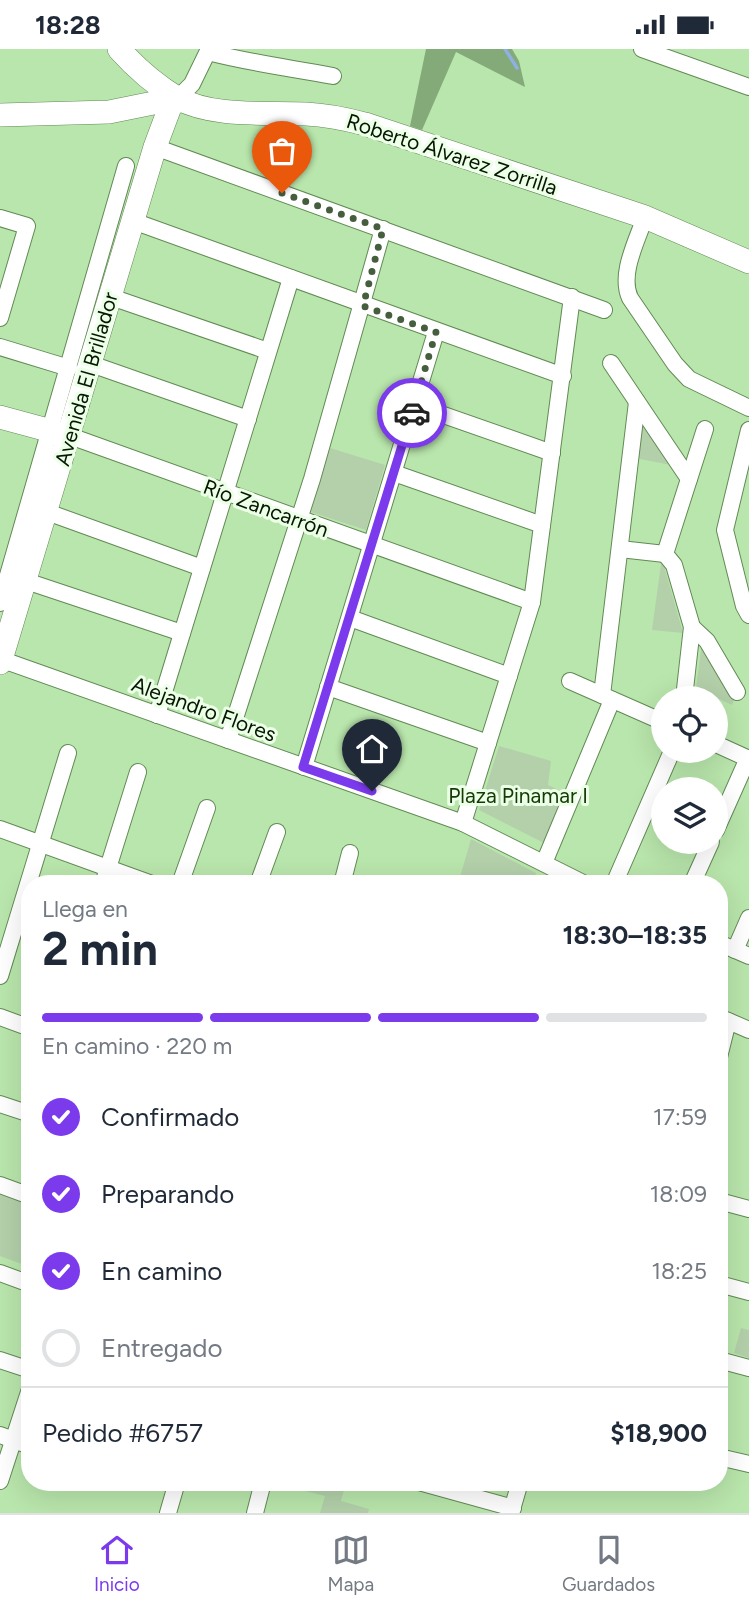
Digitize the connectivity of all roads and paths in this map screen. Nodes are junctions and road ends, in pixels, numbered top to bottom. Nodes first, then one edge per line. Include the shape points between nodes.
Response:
1 (119, 49) edge
2 (642, 49) edge
3 (209, 51) edge
4 (333, 76) dead end
5 (749, 87) edge
6 (178, 98) junction
7 (0, 115) edge
8 (155, 147) junction
9 (126, 166) dead end
10 (645, 217) junction
11 (0, 218) edge
12 (133, 221) junction
13 (383, 229) junction
14 (749, 262) edge
15 (291, 278) junction
16 (3, 293) edge
17 (111, 297) junction
18 (572, 297) junction
19 (363, 306) junction
20 (604, 310) dead end
21 (0, 318) edge
22 (436, 332) junction
23 (0, 347) edge
24 (268, 351) junction
25 (611, 363) dead end
26 (92, 364) junction
27 (69, 368) junction
28 (562, 376) junction
29 (638, 402) junction
30 (415, 405) junction
31 (749, 408) edge
32 (0, 417) edge
33 (248, 419) junction
34 (705, 429) dead end
35 (749, 430) edge
36 (61, 434) junction
37 (552, 453) junction
38 (394, 473) junction
39 (689, 479) junction
40 (225, 492) junction
41 (47, 512) junction
42 (299, 519) junction
43 (542, 525) junction
44 (372, 546) junction
45 (620, 549) junction
46 (665, 554) junction
47 (202, 568) junction
48 (26, 581) junction
49 (531, 602) junction
50 (0, 603) edge
51 (749, 615) edge
52 (350, 618) junction
53 (692, 627) junction
54 (182, 633) junction
55 (0, 660) edge
56 (509, 676) junction
57 (570, 681) dead end
58 (685, 686) edge
59 (328, 687) junction
60 (737, 692) dead end
61 (607, 697) junction
62 (157, 715) junction
63 (651, 717) edge
64 (228, 740) junction
65 (488, 743) junction
66 (728, 750) edge
67 (68, 754) dead end
68 (748, 759) edge
69 (667, 763) edge
70 (303, 767) junction
71 (138, 772) dead end
72 (728, 803) edge
73 (207, 808) dead end
74 (463, 823) junction
75 (0, 829) edge
76 (277, 832) dead end
77 (40, 844) junction
78 (350, 853) dead end
79 (705, 854) edge
80 (544, 863) junction
81 (31, 875) edge
82 (103, 875) edge
83 (105, 875) edge
84 (183, 875) edge
85 (261, 875) edge
86 (344, 875) edge
87 (567, 875) edge
88 (618, 875) edge
89 (696, 875) edge
90 (21, 907) edge
91 (749, 918) edge
92 (742, 953) edge
93 (0, 976) edge
94 (0, 1017) edge
95 (728, 1021) edge
96 (21, 1025) edge
97 (749, 1030) edge
98 (0, 1104) edge
99 (21, 1111) edge
100 (0, 1185) edge
101 (21, 1193) edge
102 (728, 1203) edge
103 (749, 1209) edge
104 (0, 1273) edge
105 (21, 1281) edge
106 (728, 1286) edge
107 (749, 1292) edge
108 (0, 1360) edge
109 (728, 1363) edge
110 (21, 1367) edge
111 (749, 1369) edge
112 (21, 1420) edge
113 (15, 1440) edge
114 (728, 1459) edge
115 (749, 1464) edge
116 (0, 1481) edge
117 (175, 1491) edge
118 (261, 1491) edge
119 (448, 1491) edge
120 (518, 1491) edge
121 (512, 1511) edge
122 (169, 1513) edge
123 (255, 1513) edge

1 - 6 street, Roberto Álvarez Zorrilla
2 - 5 street
3 - 4 street
3 - 6 street via 192,84
6 - 7 street via 109,112
6 - 8 street, Avenida El Brillador
6 - 10 street, Roberto Álvarez Zorrilla via 225,110 350,120
8 - 12 street, Avenida El Brillador
8 - 13 street
9 - 27 street, Avenida El Brillador
10 - 14 street, Roberto Álvarez Zorrilla
10 - 31 street via 626,277 630,298 689,379
11 - 16 street via 27,226
12 - 15 street
12 - 17 street, Avenida El Brillador
13 - 18 street
13 - 19 street
15 - 19 street
15 - 24 street
16 - 21 street
17 - 24 street
17 - 26 street, Avenida El Brillador
18 - 20 street
18 - 28 street
19 - 22 street
19 - 42 street
22 - 28 street
22 - 30 street
23 - 27 street
24 - 33 street
25 - 29 street
26 - 33 street
26 - 36 street, Avenida El Brillador
27 - 36 street, Avenida El Brillador
28 - 37 street
29 - 39 street
29 - 45 street
30 - 37 street
30 - 38 street
32 - 36 street, Río Zancarrón
33 - 40 street
34 - 39 street
35 - 51 street via 724,530
36 - 40 street, Río Zancarrón
36 - 41 street, Avenida El Brillador
36 - 50 street, Avenida El Brillador
37 - 43 street
38 - 43 street
38 - 44 street
39 - 46 street
40 - 42 street, Río Zancarrón
40 - 47 street
41 - 47 street
41 - 48 street, Avenida El Brillador
42 - 44 street, Río Zancarrón
42 - 64 street
43 - 49 street
44 - 49 street, Río Zancarrón
44 - 52 street
45 - 46 street
45 - 61 street
46 - 53 street via 674,565
47 - 54 street
48 - 54 street
48 - 55 street, Avenida El Brillador
49 - 56 street
52 - 56 street
52 - 59 street
53 - 58 street
53 - 60 street via 707,641
54 - 62 street
55 - 62 street, Alejandro Flores
56 - 65 street
57 - 61 street
59 - 65 street
59 - 70 street
61 - 63 street
61 - 80 street
62 - 64 street, Alejandro Flores
64 - 70 street, Alejandro Flores
65 - 74 street
66 - 68 street
67 - 77 street
68 - 72 street
69 - 88 street
70 - 74 street, Alejandro Flores
71 - 83 street
73 - 84 street
74 - 80 street, Alejandro Flores
75 - 77 street
76 - 85 street
77 - 81 street
77 - 82 street
78 - 86 street
79 - 89 street
80 - 87 street, Alejandro Flores
90 - 93 street
91 - 92 street
94 - 96 street
95 - 97 street
98 - 99 street
100 - 101 street
102 - 103 street
104 - 105 street
106 - 107 street
108 - 110 street
109 - 111 street
112 - 113 street
113 - 116 street
114 - 115 street
117 - 122 street
118 - 123 street
119 - 121 street
120 - 121 street

